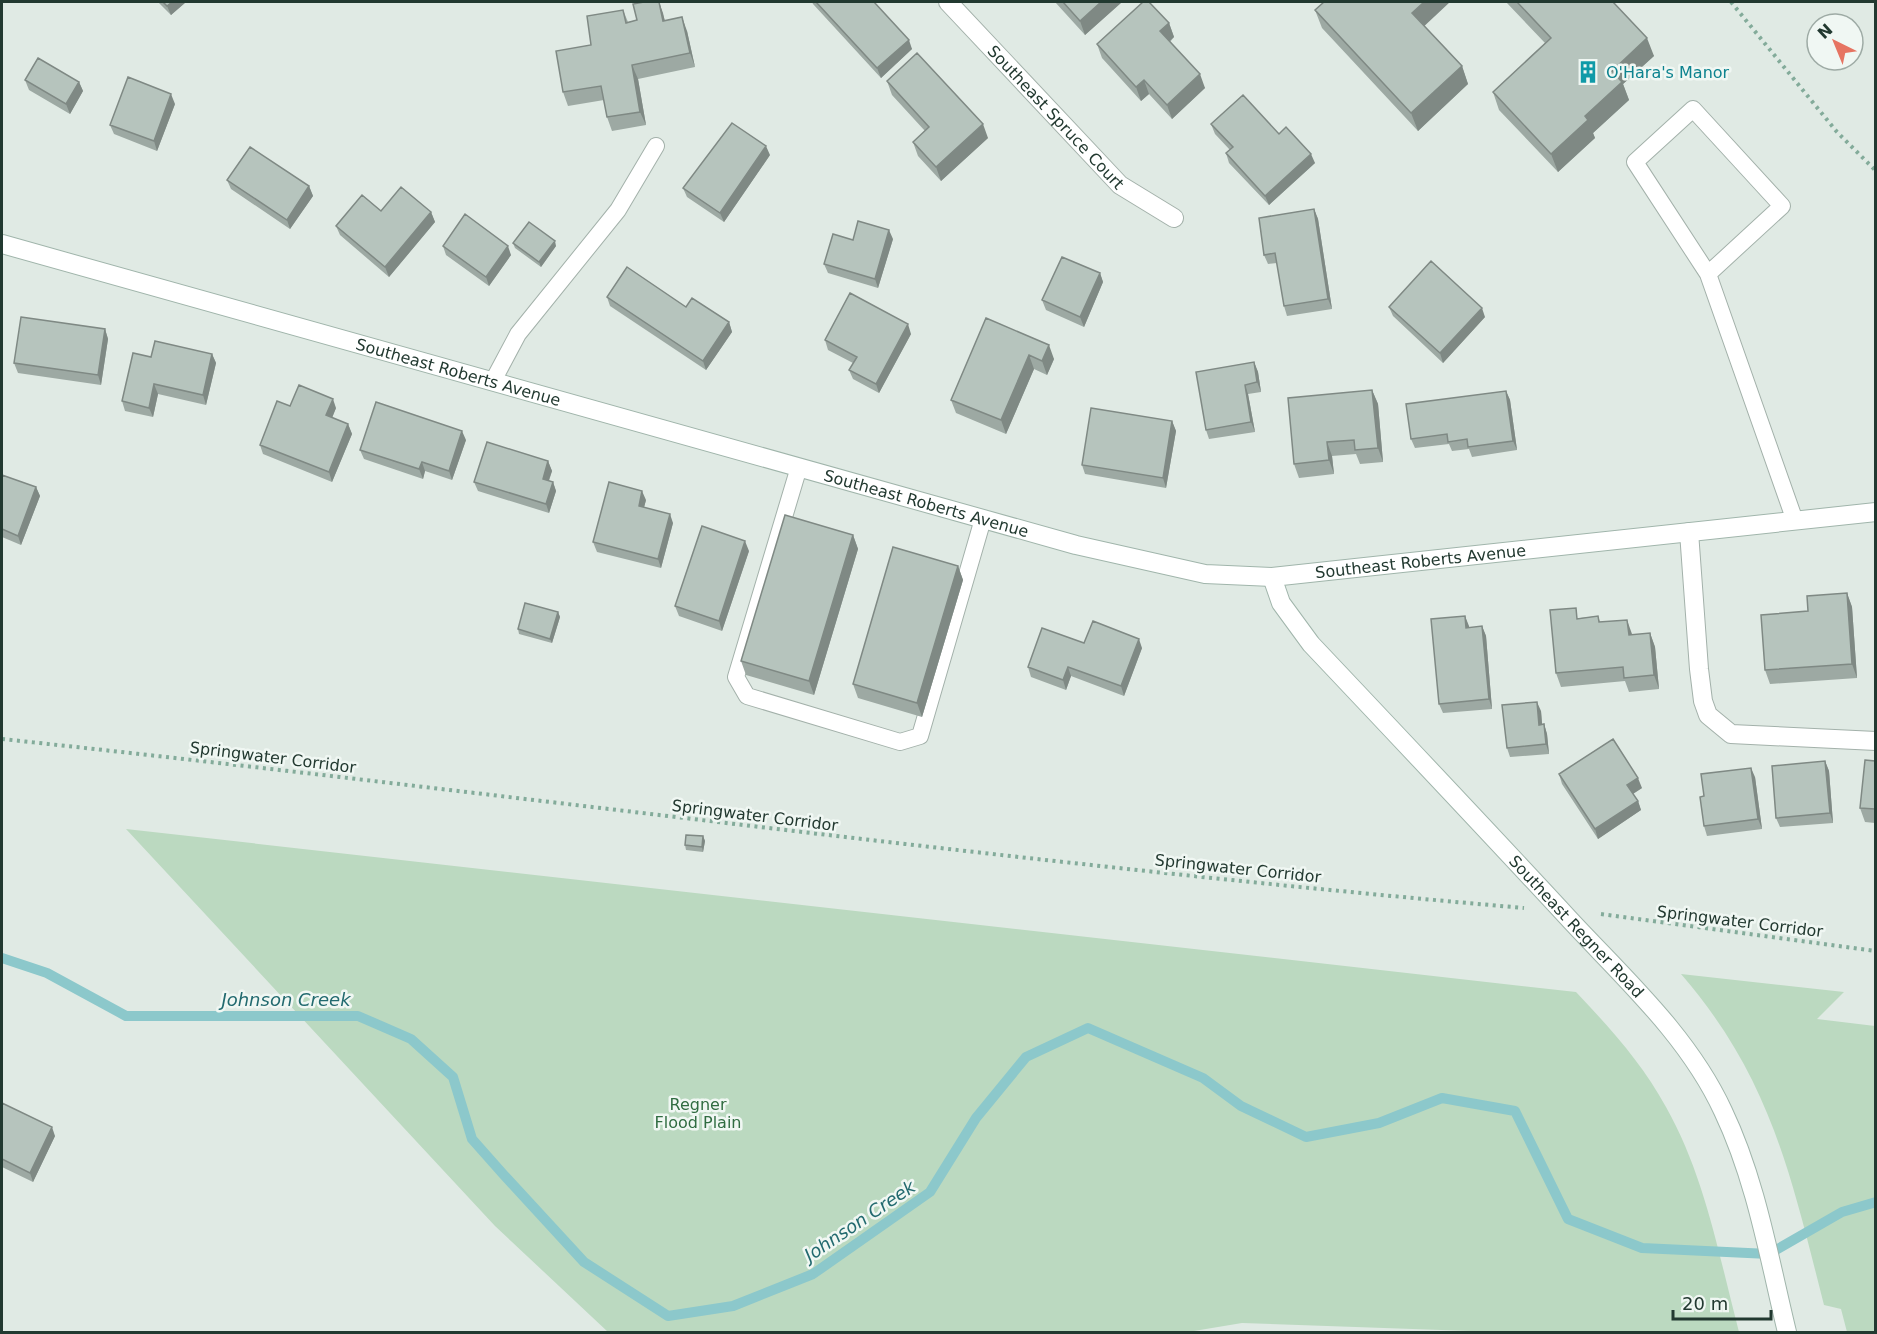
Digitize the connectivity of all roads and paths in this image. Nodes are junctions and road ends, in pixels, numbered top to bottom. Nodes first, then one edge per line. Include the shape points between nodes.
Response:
1 (948, 2) edge
2 (1731, 2) edge
3 (656, 146) dead end
4 (1875, 171) edge
5 (1173, 218) dead end
6 (2, 244) edge
7 (1708, 274) junction
8 (493, 381) junction
9 (799, 467) junction
10 (1875, 512) edge
11 (983, 519) junction
12 (1795, 521) junction
13 (1689, 532) junction
14 (1272, 577) junction
15 (2, 739) edge
16 (1875, 741) edge
17 (1507, 906) dead end
18 (1601, 915) dead end
19 (1875, 951) edge
20 (1787, 1332) edge

1 - 5 street, Southeast Spruce Court via 1120,185
2 - 4 path via 1837,132
3 - 8 lane via 618,210 518,334
6 - 8 street, Southeast Roberts Avenue
7 - 7 lane via 1635,162 1693,109 1782,206
7 - 12 lane
8 - 9 street, Southeast Roberts Avenue
9 - 11 street, Southeast Roberts Avenue
9 - 11 lane via 736,677 747,696 900,742 920,736
10 - 12 street, Southeast Roberts Avenue
11 - 14 street, Southeast Roberts Avenue via 1176,569
12 - 13 street, Southeast Roberts Avenue
13 - 14 street, Southeast Roberts Avenue
13 - 16 street via 1699,669 1708,715 1731,734
14 - 20 street, Southeast Regner Road via 1287,613 1311,644 1683,1044 1723,1110 1752,1189
15 - 17 path, Springwater Corridor via 867,842
18 - 19 path, Springwater Corridor

